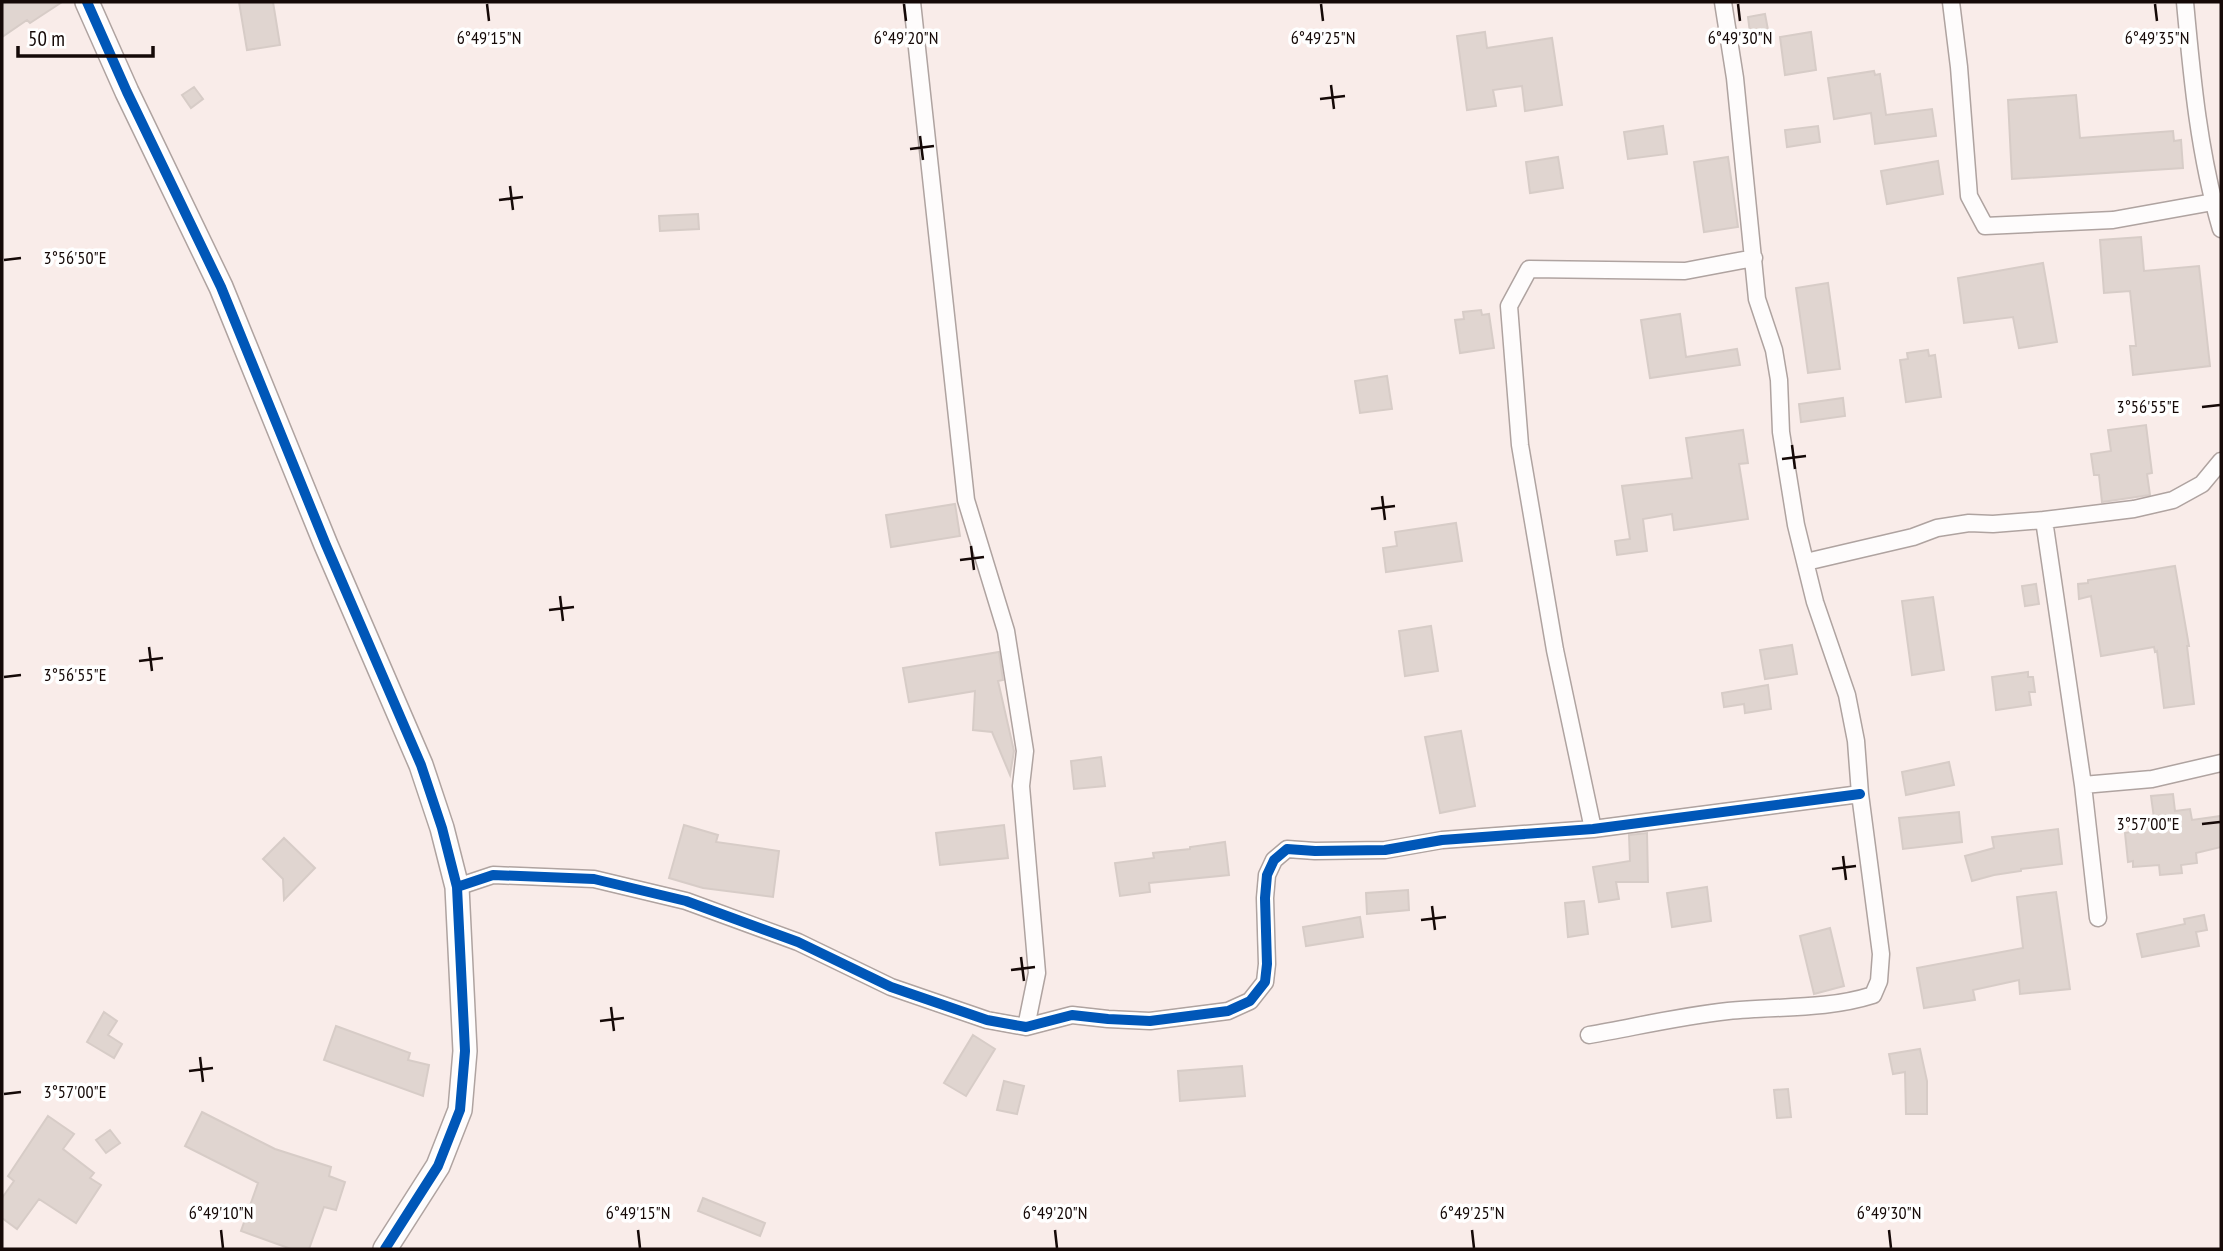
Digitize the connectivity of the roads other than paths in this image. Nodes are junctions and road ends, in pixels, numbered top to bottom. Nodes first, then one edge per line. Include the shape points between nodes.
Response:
1 (88, 2) edge
2 (912, 2) edge
3 (1723, 2) edge
4 (1951, 2) edge
5 (2185, 2) edge
6 (2213, 202) junction
7 (2221, 229) edge
8 (1754, 258) junction
9 (2221, 461) edge
10 (2044, 520) junction
11 (1806, 562) junction
12 (2221, 763) edge
13 (2082, 785) junction
14 (1860, 794) junction
15 (1593, 829) junction
16 (457, 887) junction
17 (2098, 918) dead end
18 (1026, 1027) junction
19 (1589, 1035) dead end
20 (385, 1249) edge

1 - 16 street via 221,286 421,765
2 - 18 street via 966,500 1006,631 1025,751 1021,786 1037,973
3 - 8 street
4 - 6 street via 1969,196 1985,226 2113,220
5 - 6 street via 2195,107
6 - 7 street
8 - 11 street via 1757,299 1774,350 1781,432
8 - 15 street via 1685,271 1529,269 1509,306 1520,445 1555,650
9 - 10 street via 2202,484 2173,500
10 - 11 street via 1937,528
10 - 13 street
11 - 14 street via 1847,695
12 - 13 street via 2152,779
13 - 17 street
14 - 15 street
14 - 19 street via 1881,954 1873,995 1819,1006 1728,1011
15 - 18 street via 1442,840 1385,850 1287,849 1266,874 1265,982 1250,1001 1228,1011 1150,1021 1072,1015
16 - 18 street via 493,875 594,879 686,901 798,942 891,987 987,1020
16 - 20 street via 465,1051 460,1110 438,1166

